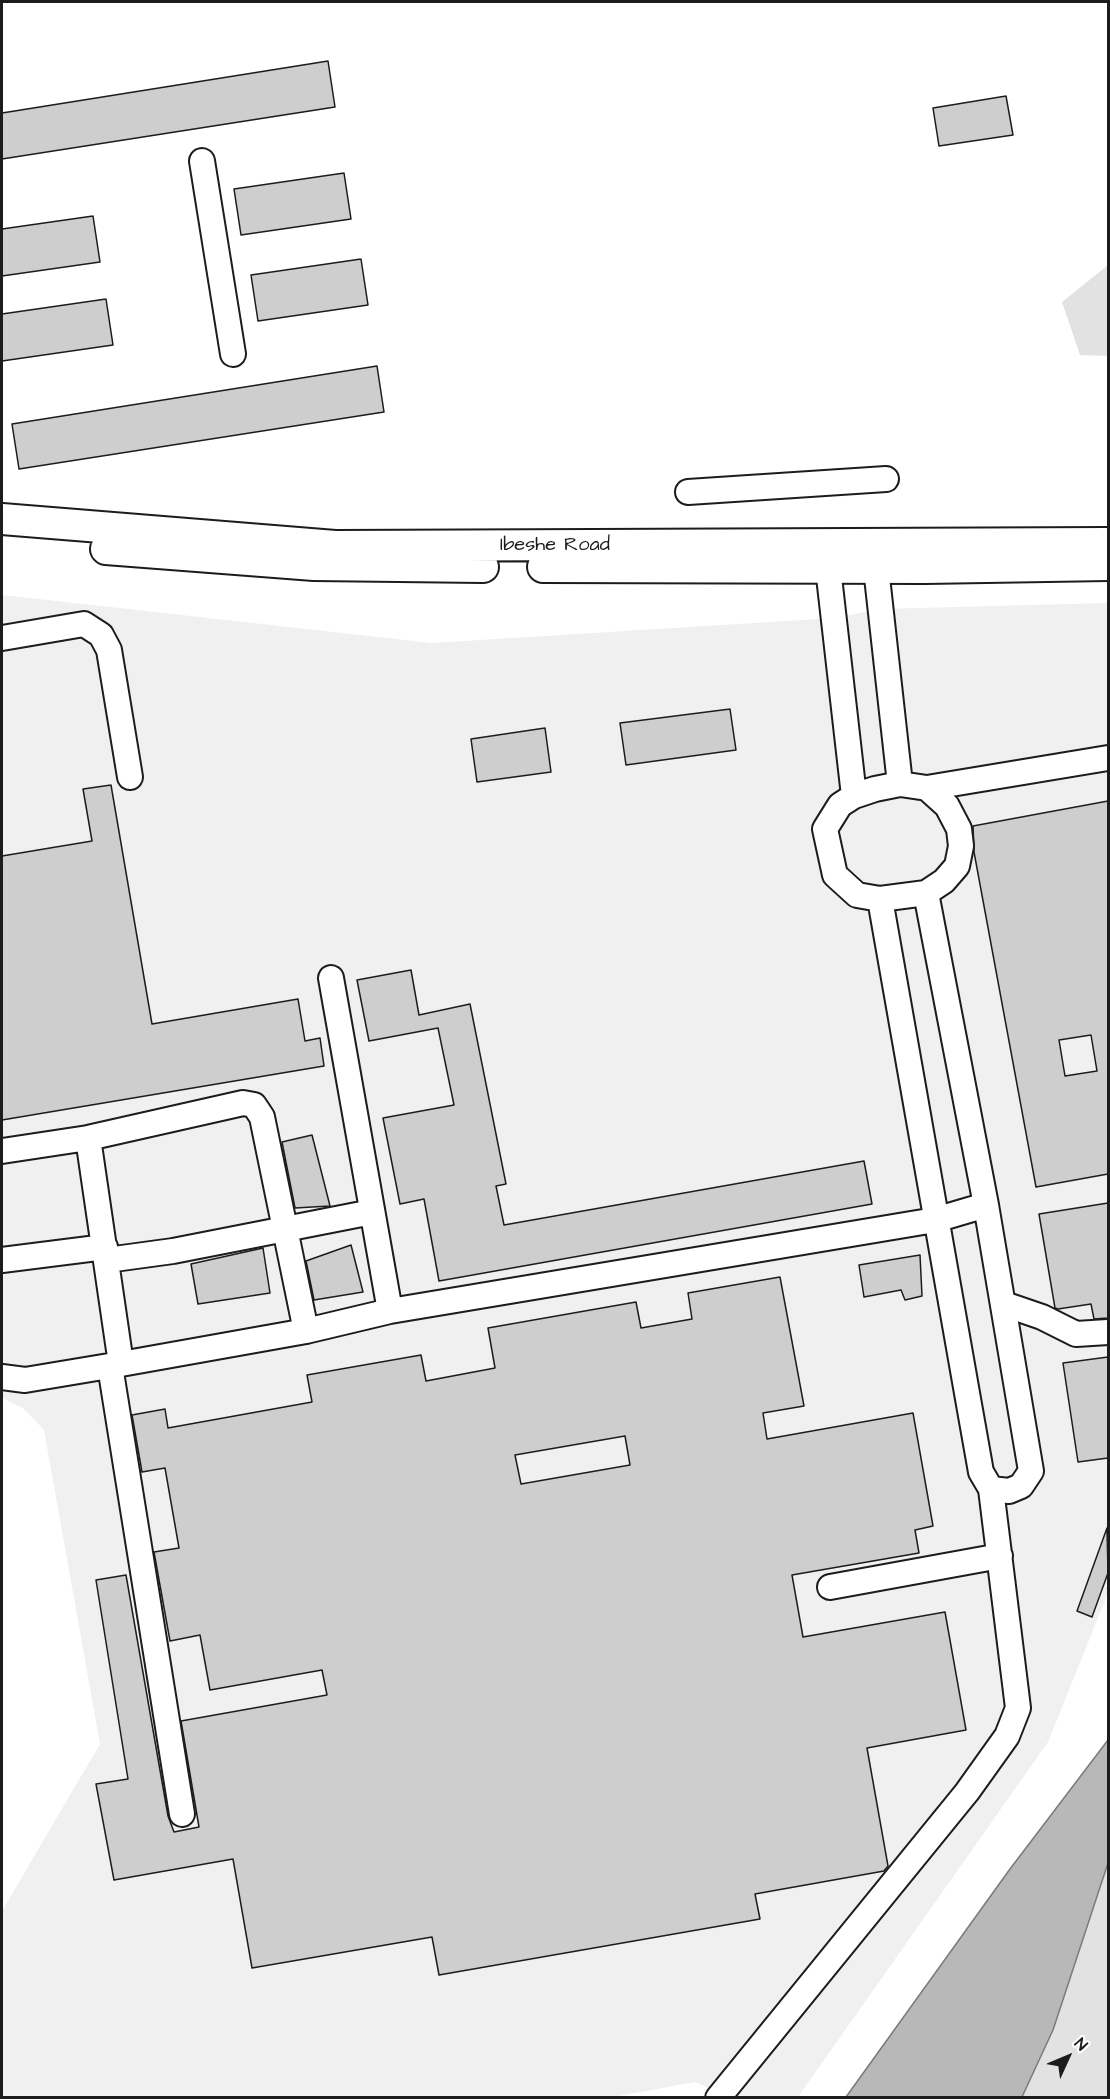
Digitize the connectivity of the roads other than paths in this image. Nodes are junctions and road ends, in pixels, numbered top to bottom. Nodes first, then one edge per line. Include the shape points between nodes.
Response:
1 (202, 161) dead end
2 (232, 354) dead end
3 (886, 479) dead end
4 (688, 492) dead end
5 (2, 519) edge
6 (2, 540) edge
7 (1108, 543) edge
8 (1108, 565) edge
9 (828, 568) junction
10 (876, 568) junction
11 (2, 638) edge
12 (1108, 758) edge
13 (130, 777) dead end
14 (900, 784) junction
15 (927, 788) junction
16 (854, 796) junction
17 (926, 893) junction
18 (880, 899) junction
19 (331, 978) dead end
20 (88, 1138) junction
21 (2, 1150) edge
22 (986, 1205) junction
23 (372, 1212) junction
24 (935, 1220) junction
25 (285, 1228) junction
26 (106, 1253) junction
27 (2, 1260) edge
28 (1004, 1304) junction
29 (390, 1311) junction
30 (306, 1331) junction
31 (1108, 1332) edge
32 (115, 1365) junction
33 (2, 1377) edge
34 (991, 1489) junction
35 (1000, 1556) junction
36 (830, 1587) dead end
37 (182, 1814) dead end
38 (718, 2097) edge

1 - 2 street
3 - 4 street
5 - 7 main road, Ibeshe Road via 335,546
6 - 9 main road, Ibeshe Road via 314,565
8 - 10 main road, Ibeshe Road
9 - 10 main road, Ibeshe Road
9 - 16 street
10 - 14 street
11 - 13 street via 84,624 101,635 109,650
12 - 15 street
14 - 15 street
14 - 16 street
15 - 17 street via 947,806 961,846 957,866
16 - 18 street via 840,805 825,829 828,848 835,875 857,895
17 - 18 street
17 - 22 street
18 - 24 street
19 - 23 street
20 - 21 street
20 - 25 street via 243,1103 254,1105 262,1116
20 - 26 street
22 - 24 street
22 - 28 street
23 - 25 street
23 - 29 street
24 - 29 street
24 - 34 street via 981,1472
25 - 26 street via 173,1251
25 - 30 street
26 - 27 street
26 - 32 street
28 - 31 street via 1076,1334
28 - 34 street via 1031,1471 1021,1486 1009,1491
29 - 30 street
30 - 32 street
32 - 33 street via 25,1380
32 - 37 street
34 - 35 street
35 - 36 street
35 - 38 street via 1018,1708 1007,1736 967,1792

